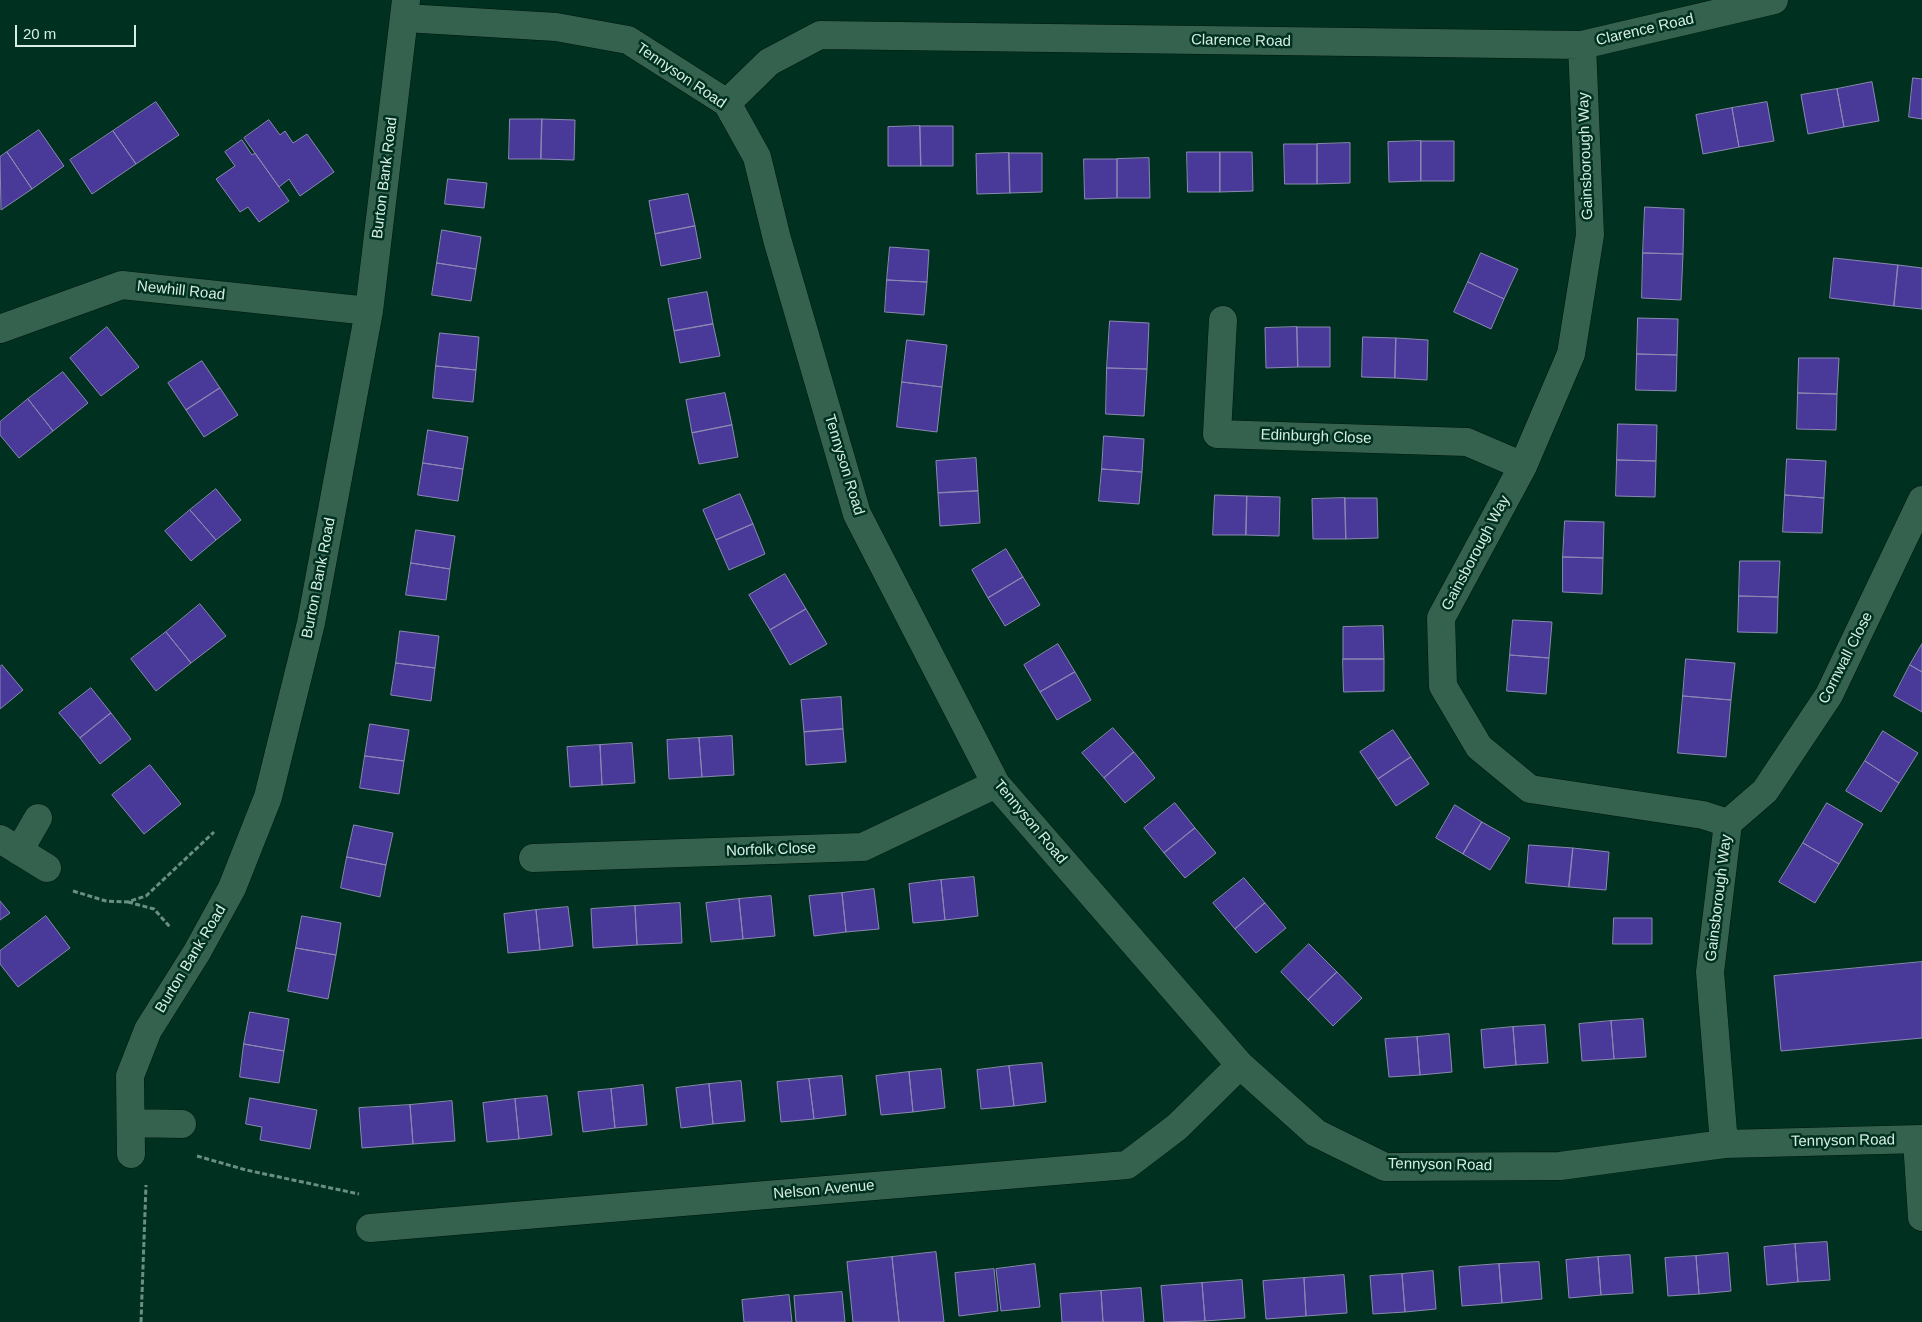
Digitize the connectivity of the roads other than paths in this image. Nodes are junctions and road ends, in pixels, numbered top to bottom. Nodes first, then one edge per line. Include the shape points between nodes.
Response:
1 (1774, 0) edge
2 (405, 9) edge
3 (1582, 45) junction
4 (727, 103) junction
5 (369, 312) junction
6 (1222, 320) dead end
7 (0, 329) edge
8 (1523, 466) junction
9 (1922, 500) edge
10 (996, 784) junction
11 (38, 818) dead end
12 (1728, 824) junction
13 (10, 845) edge
14 (533, 858) dead end
15 (47, 868) road end
16 (1240, 1065) junction
17 (131, 1123) junction
18 (182, 1124) dead end
19 (1919, 1139) edge
20 (1724, 1144) junction
21 (131, 1154) road end
22 (1922, 1217) edge
23 (370, 1228) road end

1 - 3 street, Clarence Road
2 - 4 street, Tennyson Road via 556,27 628,40
2 - 5 street, Burton Bank Road
3 - 4 street, Clarence Road via 820,36 769,62
3 - 8 street, Gainsborough Way via 1590,235 1571,354
4 - 10 street, Tennyson Road via 757,157 777,239 857,514
5 - 7 street, Newhill Road via 122,285
5 - 17 street, Burton Bank Road via 311,624 268,797 232,888 148,1030 130,1076
6 - 8 street, Edinburgh Close via 1217,434 1467,442
8 - 12 street, Gainsborough Way via 1441,618 1443,686 1479,747 1530,788 1703,815
9 - 12 street, Cornwall Close via 1829,695 1764,791
10 - 14 street, Norfolk Close via 863,847
10 - 16 street, Tennyson Road
11 - 13 street
12 - 20 street, Gainsborough Way via 1710,972
13 - 15 street
16 - 20 street, Tennyson Road via 1316,1133 1386,1167 1560,1166
16 - 23 street, Nelson Avenue via 1177,1127 1127,1165
17 - 18 street
17 - 21 street, Burton Bank Road
19 - 20 street, Tennyson Road
19 - 22 street

